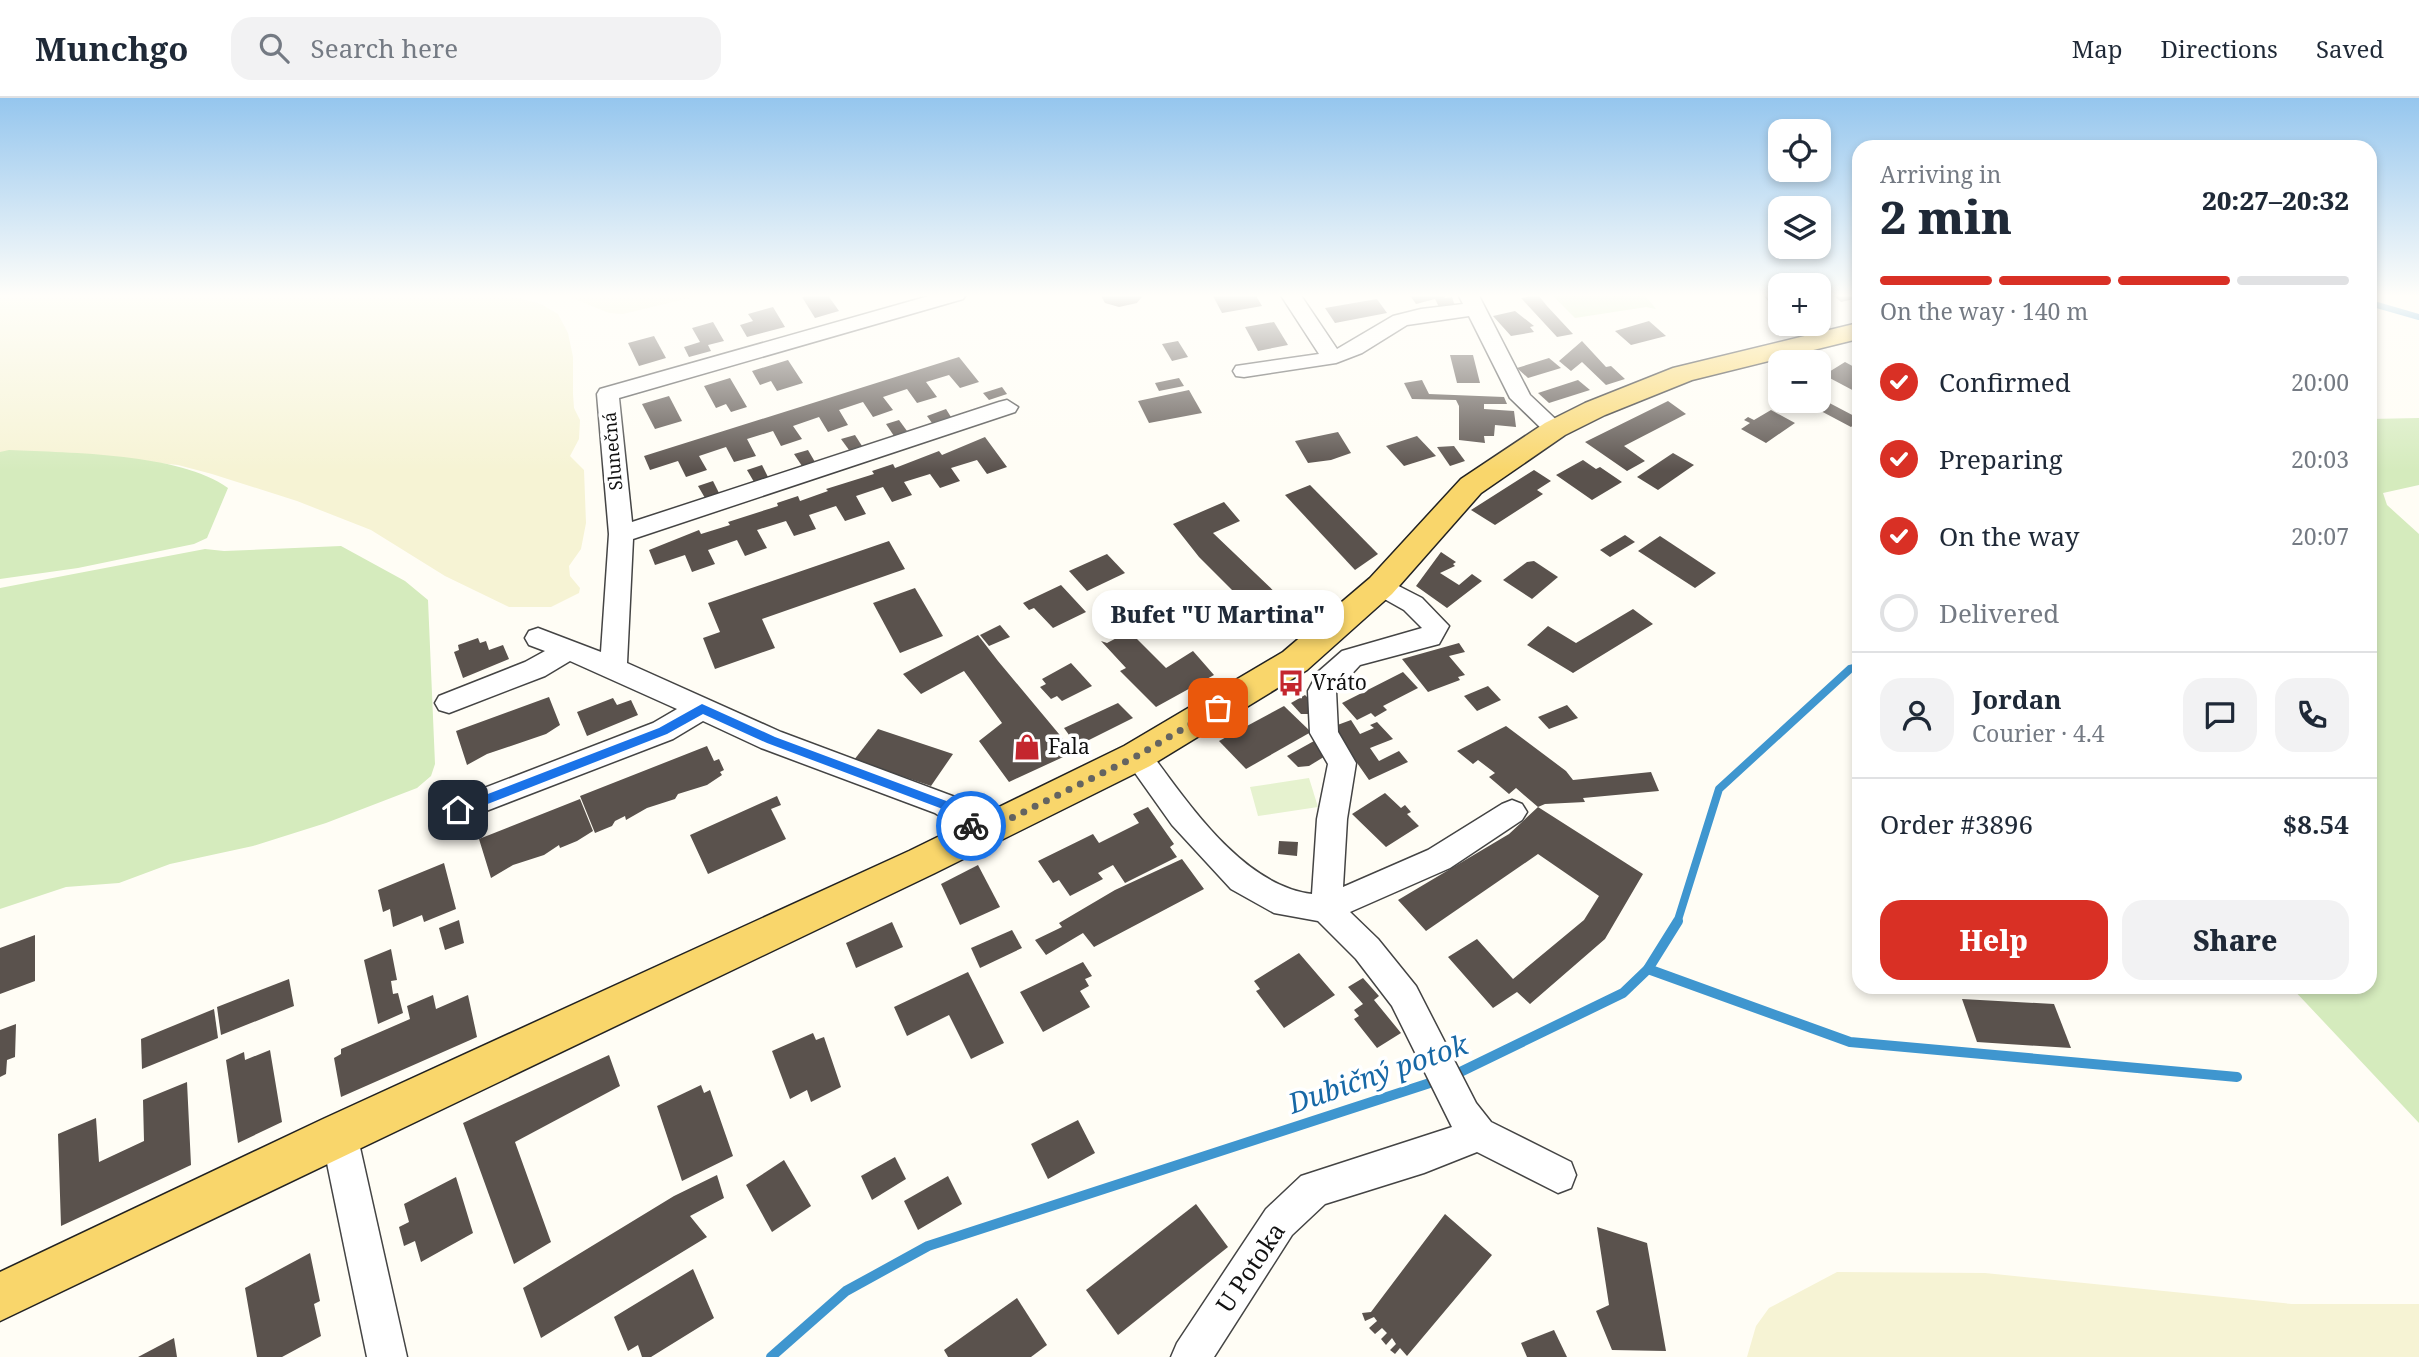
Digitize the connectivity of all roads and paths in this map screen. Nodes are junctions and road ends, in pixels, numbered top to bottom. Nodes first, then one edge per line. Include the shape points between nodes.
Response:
1 (764, 353) edge
2 (1329, 353) edge
3 (1344, 353) edge
4 (1497, 353) edge
5 (1748, 353) edge
6 (1332, 357) junction
7 (1244, 371) dead end
8 (1007, 407) dead end
9 (1555, 429) junction
10 (621, 534) junction
11 (1381, 586) junction
12 (613, 668) junction
13 (449, 703) dead end
14 (702, 709) junction
15 (1137, 756) junction
16 (458, 810) dead end
17 (1512, 812) dead end
18 (977, 835) junction
19 (1326, 909) junction
20 (339, 1134) junction
21 (1479, 1134) junction
22 (1558, 1175) dead end
23 (0, 1297) edge
24 (387, 1357) edge
25 (1191, 1357) edge

1 - 10 street, Slunečná via 608,394
2 - 6 street
3 - 6 street
4 - 9 street via 1521,398
5 - 9 main road via 1683,374
6 - 7 street
8 - 10 street
9 - 11 main road via 1471,486
10 - 12 street, Slunečná
11 - 15 main road via 1295,661
11 - 19 street via 1413,604 1436,626 1430,636 1351,658 1322,691 1324,733 1342,764 1332,819
12 - 13 street via 553,649 535,670
12 - 14 street
14 - 16 street via 663,731
14 - 18 street via 945,805 961,814
15 - 18 main road
15 - 19 street via 1182,817 1242,880 1285,904
17 - 19 street via 1439,859
18 - 20 main road
19 - 21 street via 1367,949 1404,996
20 - 23 main road
20 - 24 street
21 - 22 street
21 - 25 street, U Potoka via 1314,1189 1279,1222

